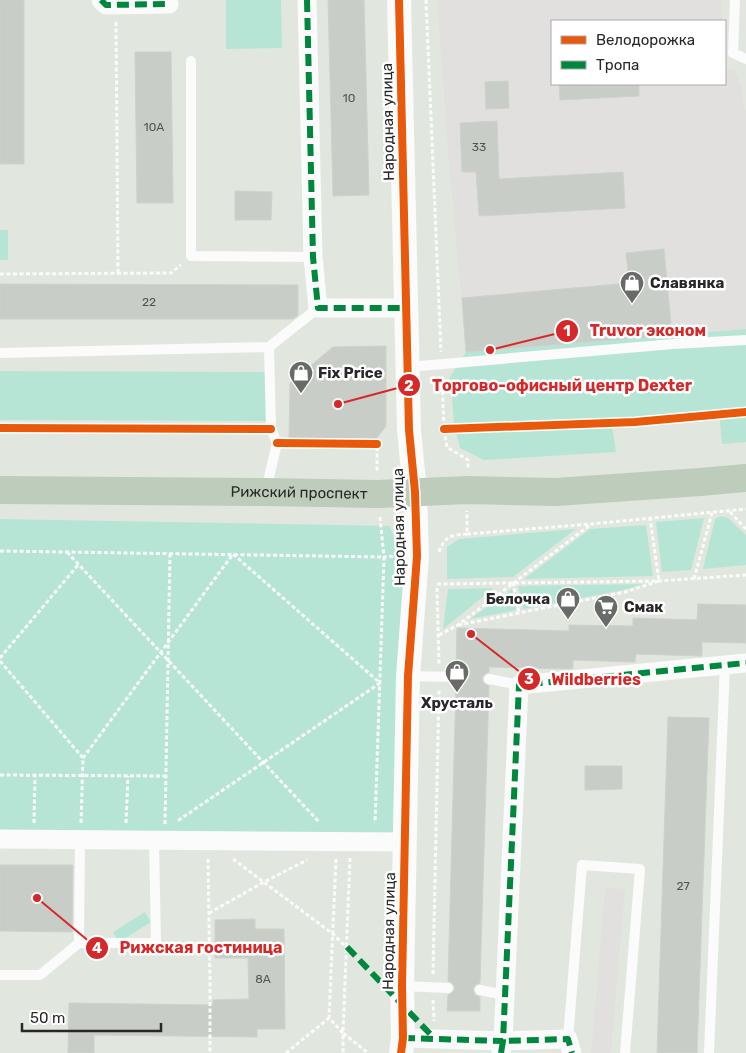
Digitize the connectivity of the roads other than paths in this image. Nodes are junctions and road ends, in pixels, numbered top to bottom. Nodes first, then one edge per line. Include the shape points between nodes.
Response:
1 (307, 0) edge
2 (399, 0) edge
3 (735, 0) edge
4 (107, 2) edge
5 (169, 4) dead end
6 (746, 59) edge
7 (191, 61) dead end
8 (313, 257) junction
9 (318, 308) junction
10 (406, 308) junction
11 (746, 340) edge
12 (269, 346) junction
13 (0, 353) edge
14 (408, 367) junction
15 (746, 478) edge
16 (0, 490) edge
17 (266, 492) junction
18 (415, 492) junction
19 (746, 662) edge
20 (725, 665) junction
21 (408, 676) junction
22 (456, 677) dead end
23 (489, 679) dead end
24 (519, 684) junction
25 (80, 834) junction
26 (159, 835) junction
27 (0, 839) edge
28 (405, 842) junction
29 (80, 943) junction
30 (0, 975) edge
31 (402, 986) junction
32 (448, 988) dead end
33 (480, 990) dead end
34 (505, 995) junction
35 (402, 1045) edge
36 (570, 1046) edge
37 (502, 1047) edge
38 (625, 1053) edge
39 (709, 1053) edge

1 - 8 street
2 - 10 street, Народная улица
3 - 6 lane via 733,53
4 - 5 street
7 - 8 lane via 191,256
8 - 9 street
9 - 10 street
9 - 12 lane
10 - 14 street, Народная улица
11 - 14 lane
12 - 13 lane
12 - 17 lane via 271,429 277,443
14 - 18 street, Народная улица via 409,430
15 - 18 main road, Рижский проспект via 556,492
16 - 17 main road, Рижский проспект
17 - 18 main road, Рижский проспект
18 - 21 street, Народная улица via 417,556
19 - 20 street
20 - 24 street
20 - 39 lane
21 - 22 lane
21 - 28 street, Народная улица
23 - 24 lane
24 - 34 street
25 - 26 street
25 - 27 street
25 - 29 lane
26 - 28 street via 208,841
26 - 29 lane via 156,943
28 - 31 street, Народная улица
29 - 30 lane via 40,975
31 - 32 lane
31 - 35 street, Народная улица
33 - 34 lane
34 - 37 street
35 - 37 street
36 - 37 street
36 - 38 lane via 582,865 640,869

